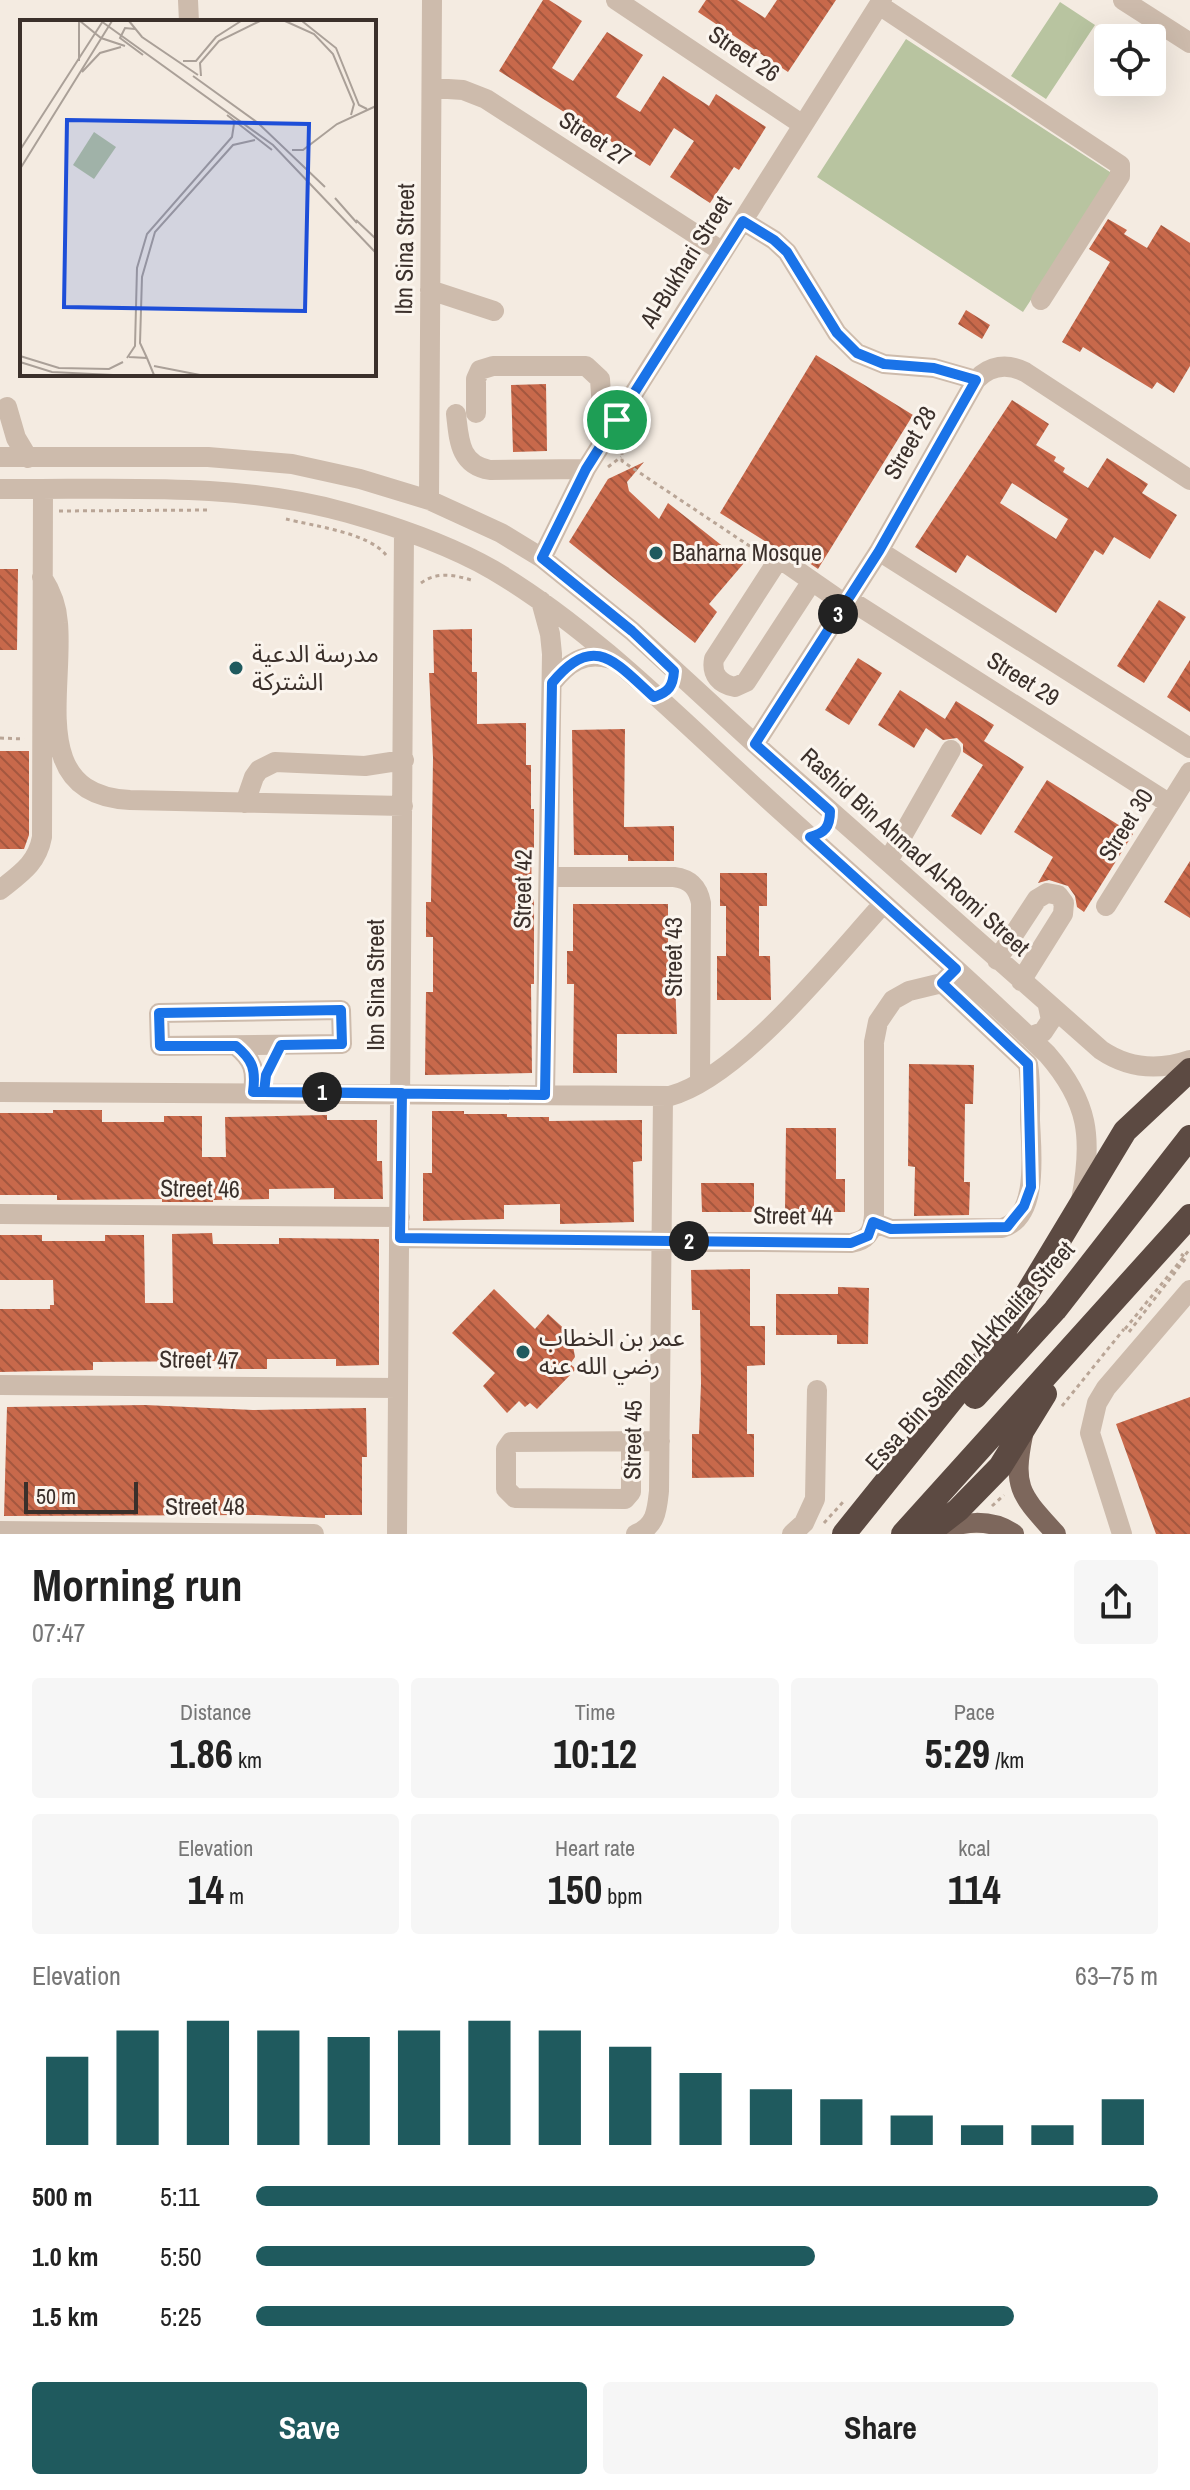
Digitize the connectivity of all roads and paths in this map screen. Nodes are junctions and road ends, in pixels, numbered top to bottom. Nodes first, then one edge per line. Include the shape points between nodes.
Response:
1 (188, 0) edge
2 (432, 0) edge
3 (616, 0) edge
4 (1123, 0) edge
5 (881, 2) edge
6 (189, 20) edge
7 (1190, 43) edge
8 (433, 88) junction
9 (803, 125) junction
10 (743, 221) junction
11 (723, 252) junction
12 (430, 290) junction
13 (1041, 300) dead end
14 (494, 311) dead end
15 (976, 380) junction
16 (8, 407) edge
17 (602, 409) dead end
18 (637, 432) dead end
19 (0, 434) edge
20 (131, 456) junction
21 (0, 457) edge
22 (174, 457) junction
23 (28, 458) junction
24 (586, 469) junction
25 (1190, 480) edge
26 (0, 489) edge
27 (43, 490) junction
28 (132, 491) junction
29 (170, 491) junction
30 (429, 500) junction
31 (215, 510) dead end
32 (43, 512) junction
33 (284, 518) dead end
34 (404, 532) junction
35 (879, 551) junction
36 (542, 558) junction
37 (389, 560) dead end
38 (776, 563) junction
39 (42, 577) junction
40 (478, 582) dead end
41 (808, 587) junction
42 (416, 589) dead end
43 (541, 601) junction
44 (843, 606) junction
45 (611, 659) junction
46 (674, 671) junction
47 (552, 683) junction
48 (654, 697) junction
49 (709, 703) junction
50 (687, 727) junction
51 (755, 744) junction
52 (1190, 748) edge
53 (951, 750) dead end
54 (404, 760) junction
55 (1190, 772) edge
56 (245, 803) junction
57 (1170, 804) junction
58 (403, 806) junction
59 (830, 811) junction
60 (810, 837) junction
61 (867, 843) junction
62 (888, 861) junction
63 (838, 862) junction
64 (549, 877) junction
65 (0, 890) edge
66 (883, 904) junction
67 (1106, 906) dead end
68 (997, 960) junction
69 (949, 976) junction
70 (1021, 981) junction
71 (1048, 1006) junction
72 (1029, 1037) junction
73 (281, 1045) junction
74 (236, 1046) junction
75 (1190, 1060) edge
76 (1190, 1070) edge
77 (700, 1082) junction
78 (0, 1092) edge
79 (258, 1092) junction
80 (402, 1093) junction
81 (545, 1095) junction
82 (663, 1097) junction
83 (1190, 1137) edge
84 (1080, 1202) junction
85 (0, 1214) edge
86 (1190, 1216) edge
87 (873, 1222) junction
88 (400, 1228) junction
89 (661, 1241) junction
90 (1190, 1249) edge
91 (1185, 1257) dead end
92 (1190, 1290) edge
93 (1124, 1329) junction
94 (1064, 1356) junction
95 (0, 1385) edge
96 (398, 1388) junction
97 (817, 1390) dead end
98 (1059, 1410) dead end
99 (1024, 1429) junction
100 (660, 1441) junction
101 (631, 1442) junction
102 (1019, 1481) junction
103 (975, 1522) junction
104 (0, 1531) edge
105 (650, 1531) edge
106 (930, 1532) edge
107 (1050, 1533) edge
108 (314, 1534) edge
109 (397, 1534) edge
110 (792, 1534) edge
111 (846, 1534) edge
112 (903, 1534) edge
113 (1014, 1534) edge
114 (1122, 1534) edge

1 - 6 street
2 - 8 street, Ibn Sina Street
3 - 9 street, Street 26
4 - 7 street
5 - 9 street, Al-Bukhari Street
5 - 13 street via 1120,165 1120,176
8 - 11 street, Street 27 via 463,90 486,99
8 - 12 street, Ibn Sina Street
9 - 10 street, Al-Bukhari Street
10 - 11 street, Al-Bukhari Street
10 - 15 street via 787,252 837,333 857,353 884,364 934,368
11 - 24 street, Al-Bukhari Street
12 - 14 street
12 - 30 street, Ibn Sina Street
15 - 25 street via 996,367 1016,368
15 - 35 street, Street 28
16 - 19 street
16 - 23 street
17 - 24 street via 600,379 586,366 493,366 478,374 466,413 460,448 476,466
18 - 38 path via 622,451 622,461
20 - 22 street, Rashid Bin Ahmad Al-Romi Street
20 - 23 street, Rashid Bin Ahmad Al-Romi Street
20 - 28 street via 137,469
21 - 23 street, Rashid Bin Ahmad Al-Romi Street
22 - 29 street via 165,468
22 - 30 street, Rashid Bin Ahmad Al-Romi Street via 292,464
24 - 36 street, Al-Bukhari Street
26 - 27 street
27 - 28 street
27 - 32 street
28 - 29 street
29 - 34 street via 293,501
30 - 36 street, Rashid Bin Ahmad Al-Romi Street via 475,519
31 - 32 path
32 - 39 street
33 - 37 path via 373,543
34 - 43 street via 490,568
34 - 54 street, Ibn Sina Street
35 - 44 street, Street 28
35 - 52 street, Street 29
36 - 46 street, Rashid Bin Ahmad Al-Romi Street
38 - 41 street, Street 29 via 786,563
38 - 41 street via 714,659 718,678 730,686 743,685
39 - 56 street via 58,621 57,739 73,777 109,799
39 - 65 street via 42,837 37,857
40 - 42 path via 436,575
41 - 44 street, Street 29
43 - 45 street
43 - 47 street, Street 42 via 552,644
44 - 51 street, Street 28
44 - 57 street, Street 29
45 - 47 street via 579,658
45 - 48 street
46 - 48 street via 666,693
46 - 49 street, Rashid Bin Ahmad Al-Romi Street
47 - 64 street, Street 42
48 - 50 street
49 - 50 street via 696,704
49 - 51 street, Rashid Bin Ahmad Al-Romi Street
50 - 60 street
51 - 59 street, Rashid Bin Ahmad Al-Romi Street
53 - 62 street
54 - 56 street via 365,766 275,762 259,770
54 - 58 street, Ibn Sina Street
55 - 57 street, Street 30
56 - 58 street
57 - 67 street, Street 30
58 - 80 street, Ibn Sina Street
59 - 60 street via 830,824 822,834
59 - 61 street, Rashid Bin Ahmad Al-Romi Street
60 - 63 street
61 - 62 street, Rashid Bin Ahmad Al-Romi Street
61 - 63 street via 843,850
62 - 68 street, Rashid Bin Ahmad Al-Romi Street
63 - 66 street
64 - 77 street, Street 43 via 674,877 695,886 701,903
64 - 81 street, Street 42
66 - 69 street
66 - 77 street via 756,1040
68 - 70 street, Rashid Bin Ahmad Al-Romi Street
68 - 70 street via 1037,899 1047,893 1058,895 1063,914
69 - 72 street
69 - 87 street via 900,995 878,1022
69 - 87 street via 1028,1064 1028,1197 1017,1217 1002,1228 891,1229
70 - 71 street, Rashid Bin Ahmad Al-Romi Street
71 - 72 street via 1051,1020 1043,1032
71 - 75 street, Rashid Bin Ahmad Al-Romi Street via 1125,1064 1159,1067
72 - 84 street via 1060,1069 1081,1105 1087,1148
73 - 74 street
73 - 74 street via 342,1044 341,1010 159,1013 160,1046
73 - 79 street
74 - 79 street via 250,1057
76 - 84 highway via 1125,1131
77 - 82 street
78 - 79 street
79 - 80 street
80 - 81 street
80 - 88 street, Ibn Sina Street
81 - 82 street
82 - 89 street, Street 45
83 - 111 highway, Essa Bin Salman Al-Khalifa Street via 1055,1310
84 - 111 highway via 996,1345
85 - 88 street, Street 46
86 - 94 highway
87 - 89 street, Street 44 via 868,1236 851,1243
88 - 89 street, Street 44
88 - 96 street, Ibn Sina Street
89 - 100 street, Street 45
90 - 93 path
91 - 93 path via 1129,1332
92 - 114 street via 1106,1388 1091,1417 1090,1433
93 - 98 path
94 - 99 highway
94 - 112 highway
95 - 96 street, Street 47
96 - 109 street, Ibn Sina Street
97 - 110 street via 815,1499
99 - 102 main road
99 - 106 highway via 1000,1467
100 - 101 street
100 - 105 street, Street 45 via 658,1502
101 - 101 street via 511,1442 506,1449 506,1489 520,1499 625,1499 631,1492
102 - 103 path
102 - 107 main road
103 - 106 main road
103 - 113 main road
104 - 108 street, Street 48

